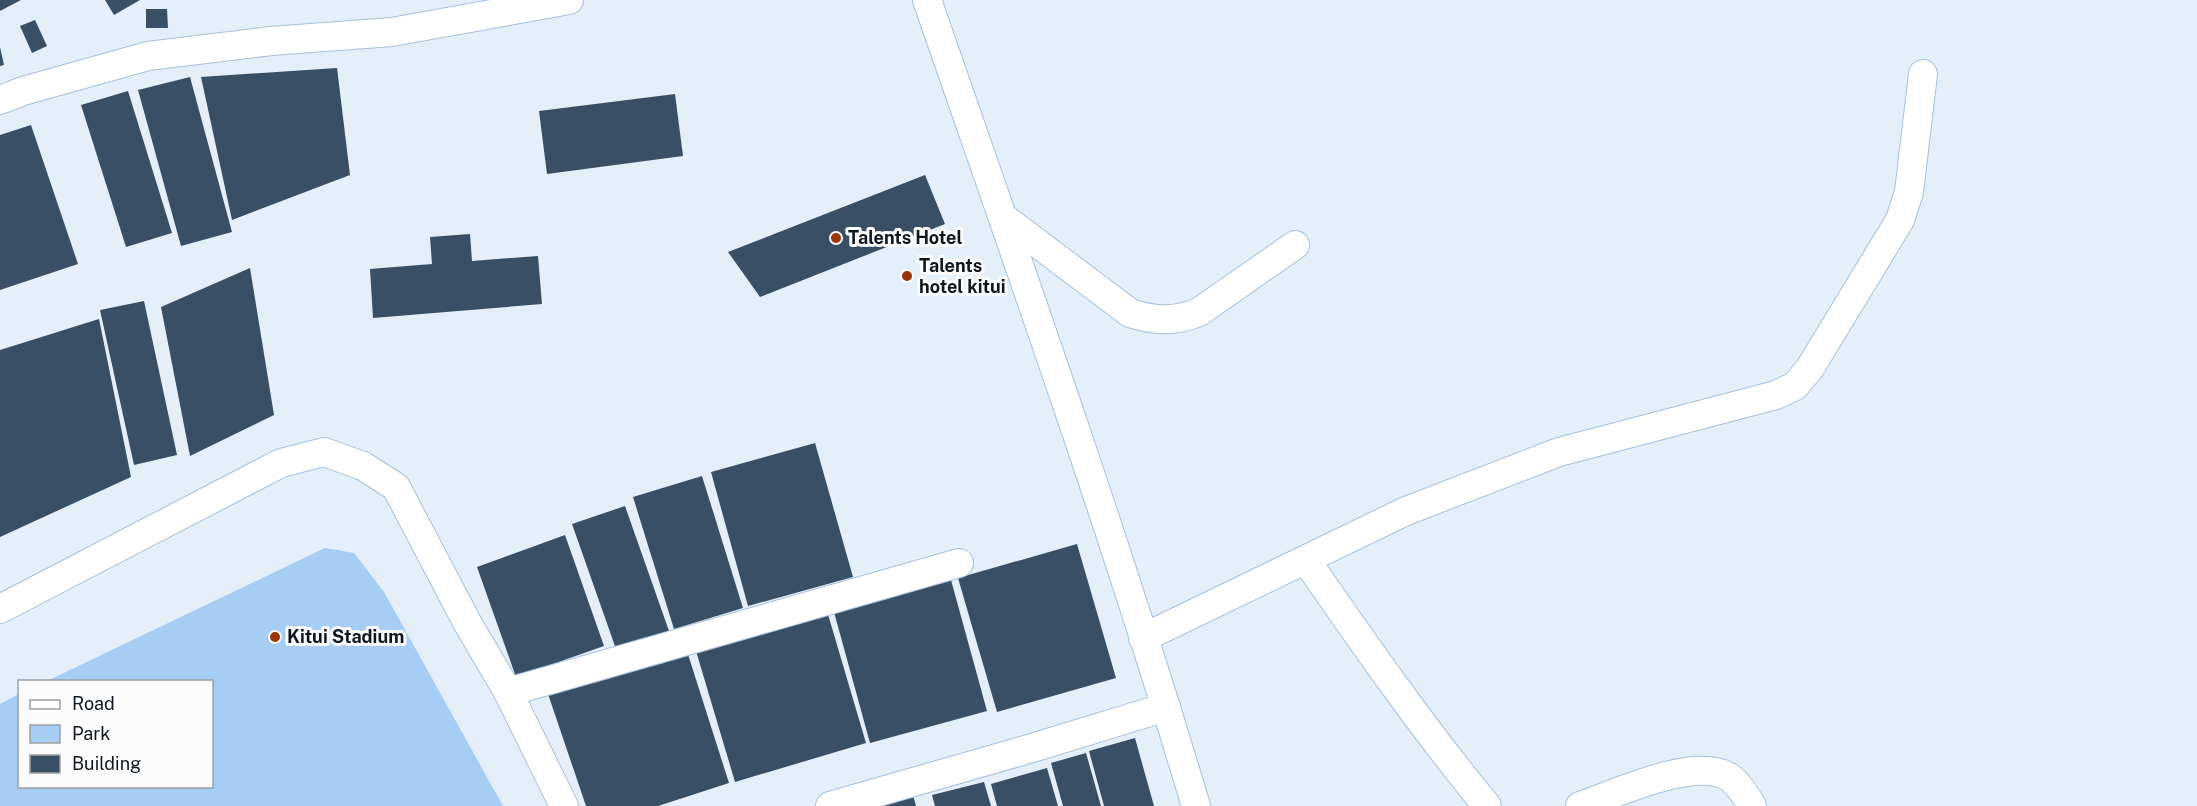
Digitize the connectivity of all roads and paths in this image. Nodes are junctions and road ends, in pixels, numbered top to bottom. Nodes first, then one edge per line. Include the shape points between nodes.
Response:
1 (569, 0) edge
2 (927, 0) edge
3 (1923, 74) dead end
4 (0, 100) edge
5 (1004, 218) junction
6 (1295, 245) dead end
7 (1306, 560) junction
8 (959, 563) dead end
9 (0, 609) edge
10 (1143, 638) junction
11 (508, 692) junction
12 (1166, 707) junction
13 (564, 806) edge
14 (830, 806) edge
15 (1196, 806) edge
16 (1487, 806) edge
17 (1580, 806) edge
18 (1752, 806) edge

1 - 4 street via 392,32 148,56
2 - 5 street
3 - 7 street via 1909,192 1900,220 1810,368 1795,386 1776,395 1559,452 1406,511
5 - 6 street via 1130,313 1148,319 1183,318 1198,312
5 - 10 street
7 - 10 street
7 - 16 street via 1452,764
8 - 11 street
9 - 11 street via 281,463 324,452 363,466 396,487
10 - 12 street
11 - 13 street
12 - 14 street
12 - 15 street
17 - 18 street via 1671,774 1695,770 1728,777

